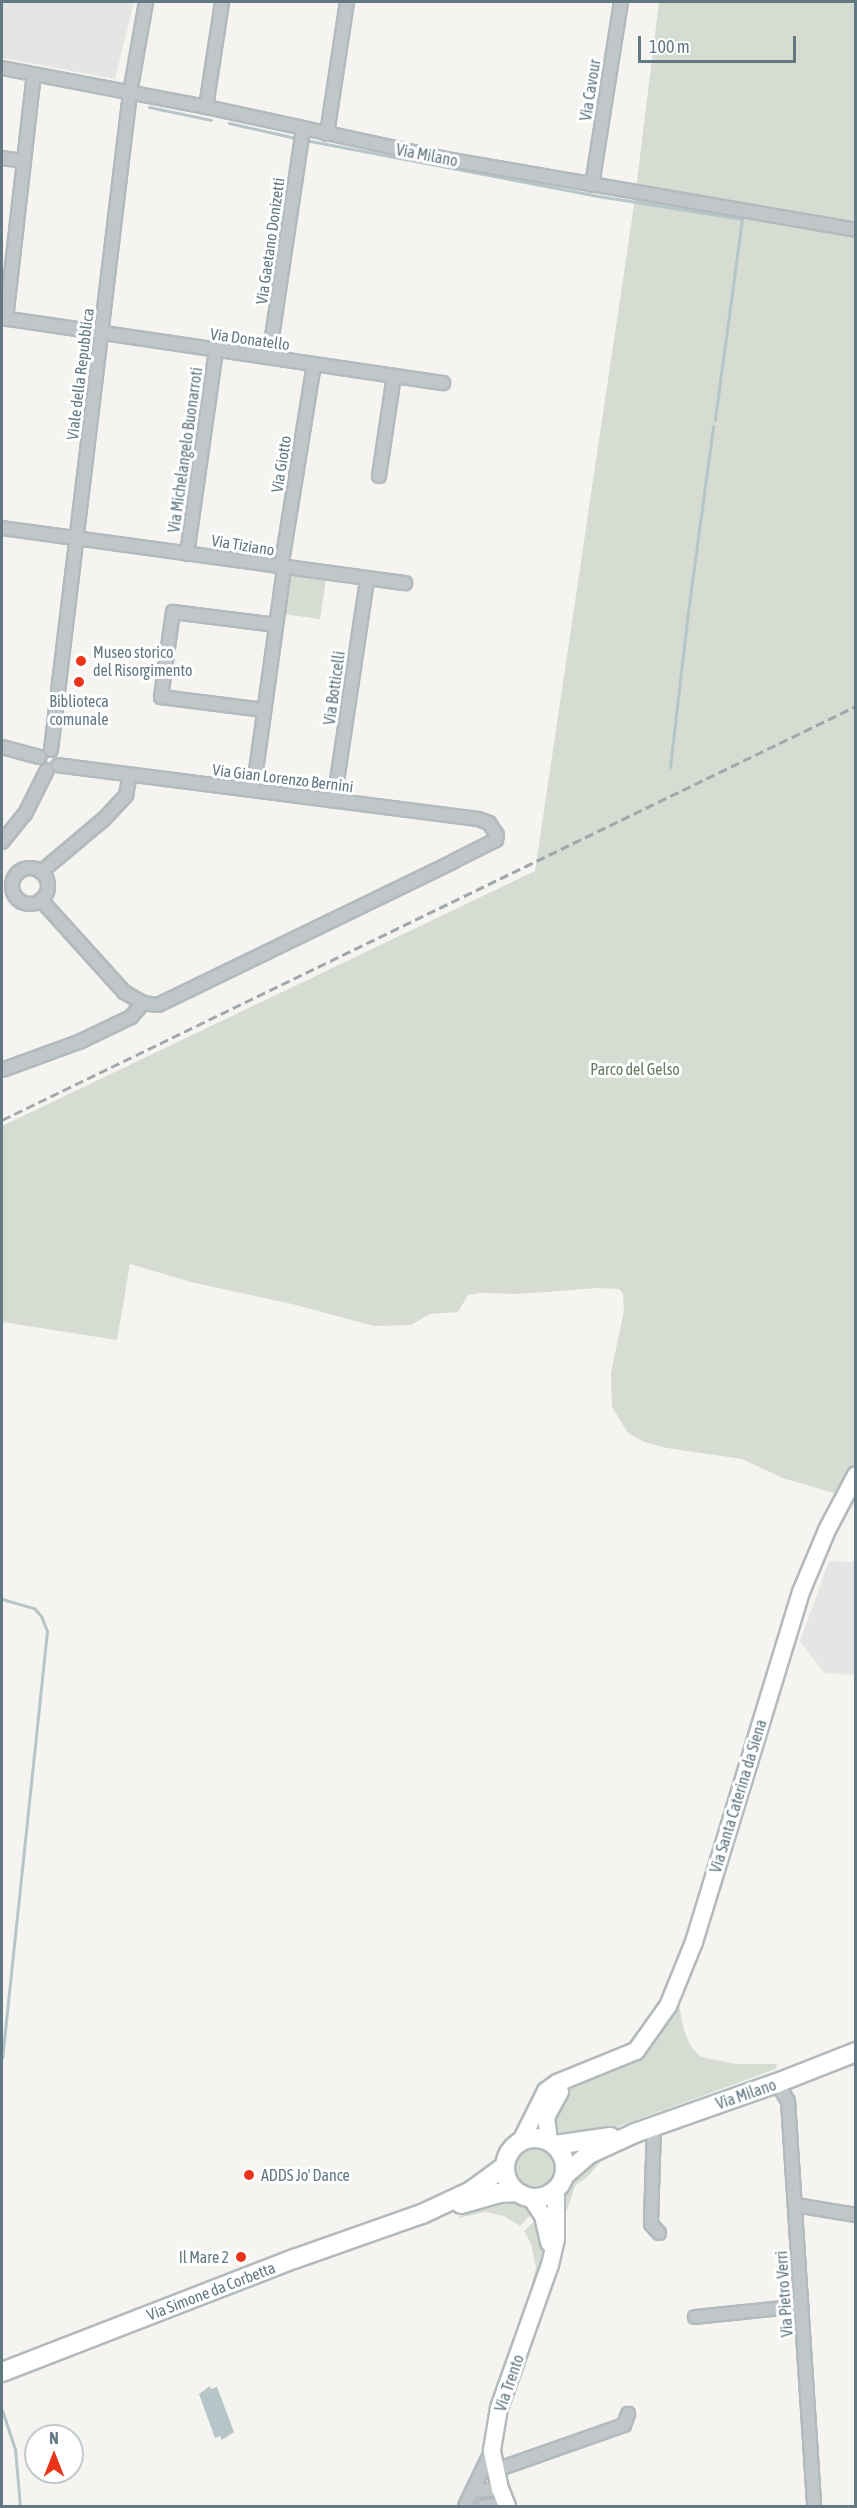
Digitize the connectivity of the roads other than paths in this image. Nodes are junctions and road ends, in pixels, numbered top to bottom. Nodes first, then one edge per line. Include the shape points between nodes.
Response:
1 (146, 2) edge
2 (222, 2) edge
3 (347, 2) edge
4 (621, 2) edge
5 (2, 68) edge
6 (34, 75) junction
7 (130, 93) junction
8 (206, 107) junction
9 (303, 129) junction
10 (327, 134) junction
11 (2, 158) edge
12 (24, 161) junction
13 (592, 185) junction
14 (855, 230) edge
15 (7, 257) edge
16 (4, 319) edge
17 (102, 334) junction
18 (216, 350) junction
19 (269, 357) junction
20 (314, 365) junction
21 (394, 376) junction
22 (443, 383) dead end
23 (380, 477) dead end
24 (2, 528) edge
25 (76, 537) junction
26 (187, 554) junction
27 (282, 568) junction
28 (367, 579) junction
29 (405, 583) dead end
30 (276, 625) junction
31 (264, 710) junction
32 (2, 747) edge
33 (45, 753) junction
34 (53, 768) junction
35 (130, 775) junction
36 (255, 778) dead end
37 (334, 801) junction
38 (2, 842) edge
39 (41, 872) junction
40 (41, 900) junction
41 (143, 1003) junction
42 (2, 1070) edge
43 (855, 1475) edge
44 (855, 2052) edge
45 (575, 2076) junction
46 (777, 2083) junction
47 (654, 2126) junction
48 (635, 2133) junction
49 (521, 2141) junction
50 (552, 2143) junction
51 (505, 2166) junction
52 (560, 2182) junction
53 (524, 2195) junction
54 (795, 2205) junction
55 (422, 2214) junction
56 (855, 2215) edge
57 (659, 2233) dead end
58 (551, 2259) junction
59 (801, 2306) junction
60 (695, 2317) dead end
61 (2, 2372) edge
62 (628, 2414) dead end
63 (492, 2450) junction
64 (496, 2470) junction
65 (474, 2491) junction
66 (504, 2500) edge
67 (465, 2506) edge
68 (484, 2506) edge
69 (814, 2506) edge

1 - 7 street, Viale della Repubblica
2 - 8 street
3 - 10 street
4 - 13 street, Via Cavour
5 - 6 street, Via Milano
6 - 7 street, Via Milano
6 - 12 street
7 - 8 street, Via Milano
7 - 17 street, Viale della Repubblica
8 - 9 street, Via Milano
9 - 10 street, Via Milano
9 - 19 street, Via Gaetano Donizetti
10 - 13 street, Via Milano
11 - 12 street
12 - 15 street
13 - 14 street, Via Milano
15 - 16 street
16 - 17 street, Via Donatello
17 - 18 street, Via Donatello
17 - 25 street, Viale della Repubblica
18 - 19 street, Via Donatello
18 - 26 street, Via Michelangelo Buonarroti
19 - 20 street, Via Donatello
20 - 21 street, Via Donatello
20 - 27 street, Via Giotto
21 - 22 street, Via Donatello
21 - 23 street
24 - 25 street, Via Tiziano
25 - 26 street, Via Tiziano
25 - 33 street, Viale della Repubblica
26 - 27 street, Via Tiziano
27 - 28 street, Via Tiziano
27 - 30 street, Via Giotto
28 - 29 street, Via Tiziano
28 - 37 street, Via Botticelli
30 - 31 street, Via Giotto
30 - 31 street via 173,612 160,697
31 - 36 street, Via Giotto
32 - 33 street
33 - 34 street via 58,756
33 - 34 street via 41,767
34 - 35 street, Via Gian Lorenzo Bernini
34 - 38 street via 25,814
35 - 37 street, Via Gian Lorenzo Bernini
35 - 39 street via 126,795 104,819
37 - 41 street, Via Gian Lorenzo Bernini via 478,819 489,823 496,840 158,1005
39 - 40 street via 48,886
39 - 40 street via 24,869 12,882 18,899 29,903
40 - 41 street via 124,992
41 - 42 street via 131,1017 79,1042
43 - 45 street, Via Santa Caterina da Siena via 801,1592 694,1942 675,1992 636,2051
44 - 46 main road, Via Milano
45 - 49 street, Via Santa Caterina da Siena via 546,2091
45 - 50 street, Via Santa Caterina da Siena via 554,2097 549,2108 545,2126
46 - 47 main road, Via Milano
46 - 54 street, Via Pietro Verri via 788,2101
47 - 48 main road, Via Milano
47 - 57 street via 651,2224
48 - 50 main road
48 - 52 main road via 589,2154
49 - 50 main road via 536,2138
49 - 51 main road via 509,2153
50 - 52 main road via 564,2158
51 - 53 main road via 507,2180
51 - 55 main road, Via Simone da Corbetta via 471,2191
52 - 53 main road via 542,2198
52 - 58 street, Via Trento
53 - 55 main road, Via Simone da Corbetta via 499,2193
53 - 58 street, Via Trento via 543,2216
54 - 56 street
54 - 59 street, Via Pietro Verri
55 - 61 main road, Via Simone da Corbetta
58 - 63 street, Via Trento via 499,2408
59 - 60 street
59 - 69 street, Via Pietro Verri
62 - 64 street via 624,2425
63 - 64 street
63 - 65 street, Via Trento
64 - 66 street
65 - 66 street
65 - 67 street, Via Trento
66 - 68 street

